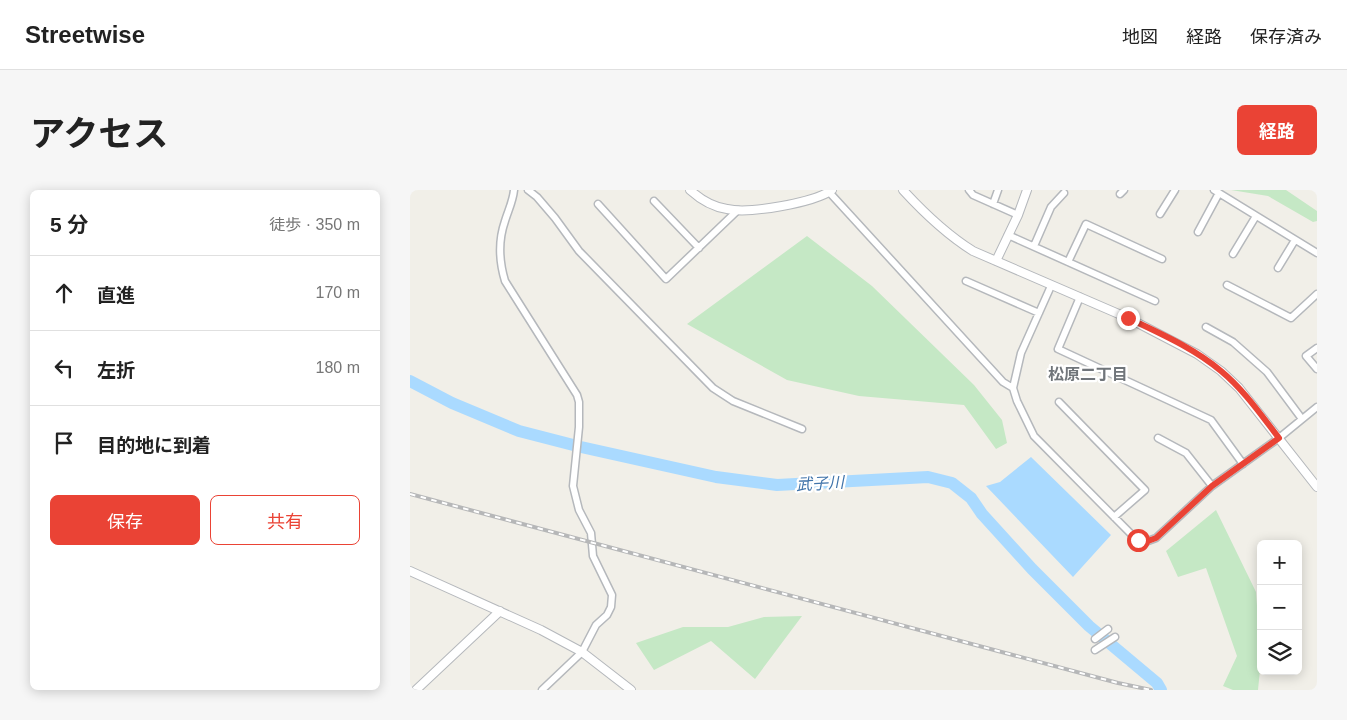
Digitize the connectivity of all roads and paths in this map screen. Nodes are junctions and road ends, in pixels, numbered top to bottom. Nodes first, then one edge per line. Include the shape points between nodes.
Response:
1 (514, 190) edge
2 (528, 190) edge
3 (690, 190) edge
4 (903, 190) edge
5 (969, 190) edge
6 (998, 190) edge
7 (1027, 190) edge
8 (1175, 190) edge
9 (830, 191) edge
10 (1217, 192) edge
11 (1064, 193) dead end
12 (654, 202) dead end
13 (598, 204) dead end
14 (993, 204) junction
15 (738, 210) junction
16 (1160, 214) dead end
17 (1018, 215) junction
18 (1256, 216) junction
19 (1198, 232) dead end
20 (1008, 235) junction
21 (1295, 240) junction
22 (1034, 246) junction
23 (699, 248) junction
24 (1317, 253) edge
25 (1233, 254) dead end
26 (1162, 259) dead end
27 (996, 261) junction
28 (1068, 262) junction
29 (1278, 268) dead end
30 (966, 281) dead end
31 (1227, 284) dead end
32 (1051, 286) junction
33 (1317, 294) edge
34 (1080, 297) junction
35 (1155, 300) dead end
36 (1039, 313) junction
37 (1206, 327) dead end
38 (1317, 348) edge
39 (1317, 370) edge
40 (1013, 388) junction
41 (1059, 402) dead end
42 (1317, 406) edge
43 (1302, 419) junction
44 (802, 429) dead end
45 (1158, 438) dead end
46 (1279, 438) junction
47 (1242, 464) junction
48 (1212, 486) junction
49 (1317, 487) edge
50 (1114, 517) junction
51 (410, 571) edge
52 (500, 611) junction
53 (1108, 629) dead end
54 (1115, 637) dead end
55 (1095, 639) dead end
56 (1095, 650) dead end
57 (582, 652) junction
58 (416, 690) edge
59 (542, 690) edge
60 (631, 690) edge

1 - 57 street via 500,243 500,264 505,281 577,395 579,427 573,486 579,510 591,533 593,556 612,595 611,607 596,625
2 - 44 street via 555,218 579,252 713,388 733,401
3 - 15 street via 699,198 726,209
4 - 27 street via 950,236
5 - 14 street
6 - 14 street
7 - 17 street
8 - 16 street
9 - 15 street via 804,201
9 - 40 street via 1002,382
10 - 18 street
10 - 19 street
11 - 22 street via 1051,207
12 - 23 street
13 - 23 street via 666,279
14 - 17 street
15 - 23 street
17 - 20 street
18 - 21 street
18 - 25 street
20 - 22 street
20 - 27 street
21 - 24 street
21 - 29 street
22 - 28 street
26 - 28 street via 1086,224
27 - 32 street
28 - 35 street
30 - 36 street
31 - 33 street via 1291,318
32 - 34 street
32 - 36 street
34 - 46 street via 1160,334 1221,370
34 - 47 street via 1058,349 1211,420
36 - 40 street via 1021,353
37 - 43 street via 1233,342 1267,372
38 - 39 street via 1306,356
40 - 50 street via 1034,436
41 - 50 street via 1145,490
42 - 43 street
43 - 46 street
45 - 48 street via 1186,453
46 - 47 street
46 - 49 street
47 - 48 street
48 - 50 street via 1156,538 1148,541 1138,540
51 - 52 street
52 - 57 street
52 - 58 street
53 - 55 street
54 - 56 street
57 - 59 street
57 - 60 street

